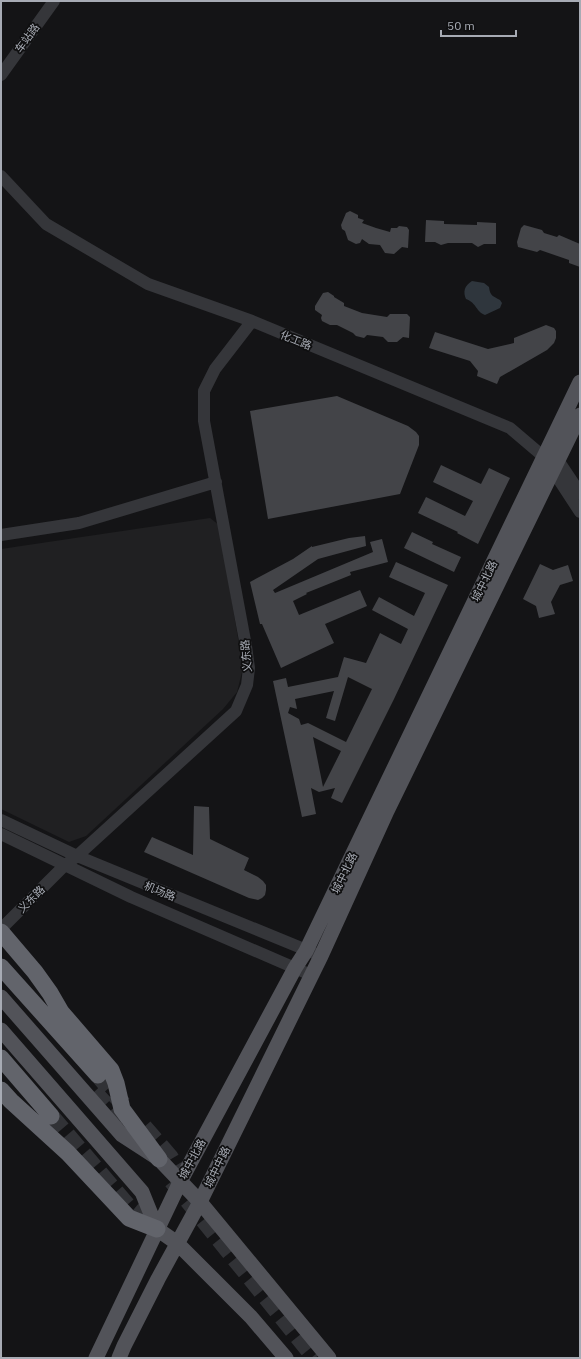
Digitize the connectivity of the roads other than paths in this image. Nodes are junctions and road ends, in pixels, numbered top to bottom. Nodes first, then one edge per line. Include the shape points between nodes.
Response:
1 (54, 1) edge
2 (1, 75) edge
3 (1, 176) edge
4 (252, 321) junction
5 (580, 382) edge
6 (580, 415) edge
7 (551, 458) junction
8 (216, 482) junction
9 (580, 493) edge
10 (580, 512) edge
11 (1, 535) edge
12 (1, 820) edge
13 (1, 834) edge
14 (77, 856) junction
15 (64, 866) junction
16 (1, 929) edge
17 (1, 932) edge
18 (1, 948) edge
19 (306, 951) junction
20 (321, 956) junction
21 (1, 967) edge
22 (295, 968) junction
23 (311, 975) junction
24 (1, 997) edge
25 (61, 1012) junction
26 (1, 1030) edge
27 (1, 1058) edge
28 (98, 1075) tunnel mouth
29 (1, 1076) edge
30 (1, 1090) edge
31 (51, 1116) tunnel mouth
32 (68, 1153) junction
33 (159, 1159) junction
34 (180, 1182) junction
35 (200, 1202) junction
36 (157, 1229) junction
37 (177, 1243) junction
38 (96, 1358) edge
39 (120, 1358) edge
40 (286, 1358) edge
41 (329, 1358) edge

1 - 2 street, 车站路
3 - 4 street, 化工路 via 46,224 148,284
4 - 7 street, 化工路 via 510,428
4 - 8 street, 义东路 via 215,369 204,391 204,421
5 - 7 main road, 城中北路
6 - 7 main road, 城中北路
7 - 9 street, 化工路
7 - 10 street, 化工路
7 - 19 main road, 城中北路
7 - 20 main road, 城中北路
8 - 11 street via 79,523
8 - 14 street, 义东路 via 246,646 249,668 247,685 236,711
12 - 14 street, 机场路
13 - 15 street, 机场路
14 - 15 street, 义东路
14 - 19 street, 机场路
15 - 16 street, 义东路
15 - 22 street, 机场路
17 - 25 highway via 35,972
18 - 25 highway via 44,998
19 - 20 street, 机场路
19 - 22 main road, 城中北路
20 - 23 main road, 城中北路
21 - 28 highway
22 - 23 street, 机场路
22 - 34 main road, 城中北路
23 - 35 main road, 城中中路
24 - 33 main road via 122,1135
25 - 33 highway via 111,1070 122,1109
26 - 36 main road via 142,1192
27 - 31 highway
29 - 32 highway
30 - 32 highway
32 - 36 highway via 129,1218
33 - 34 main road
34 - 35 main road
34 - 36 main road, 城中北路
35 - 37 main road, 城中中路
35 - 41 main road
36 - 37 main road
36 - 38 main road, 城中北路
37 - 39 main road, 城中中路
37 - 40 main road via 252,1318

